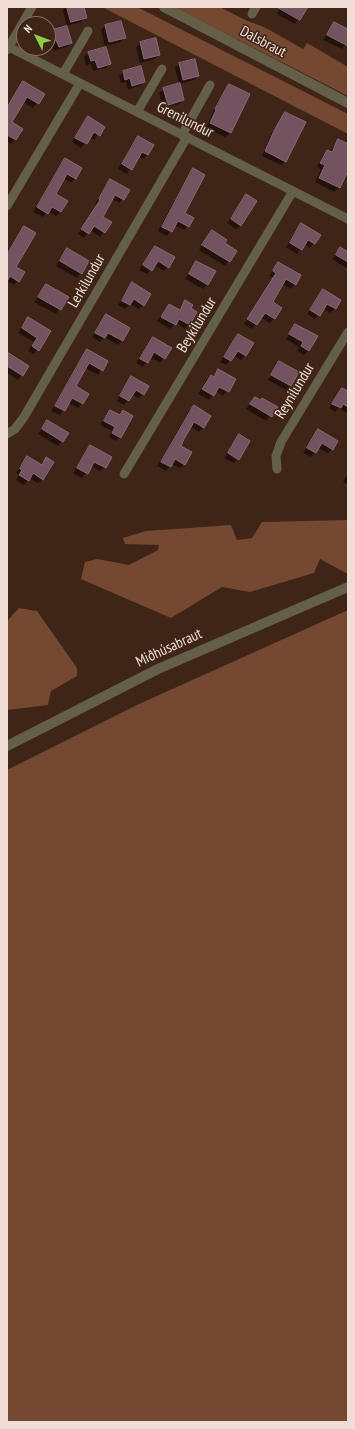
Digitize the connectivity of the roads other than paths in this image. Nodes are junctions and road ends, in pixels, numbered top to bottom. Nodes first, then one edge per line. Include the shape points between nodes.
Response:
1 (32, 7) edge
2 (164, 7) edge
3 (88, 31) dead end
4 (8, 48) edge
5 (162, 69) dead end
6 (63, 74) junction
7 (80, 83) junction
8 (210, 85) dead end
9 (348, 103) edge
10 (137, 112) junction
11 (184, 136) junction
12 (293, 191) junction
13 (7, 206) edge
14 (348, 219) edge
15 (348, 332) edge
16 (7, 434) edge
17 (277, 469) dead end
18 (124, 474) dead end
19 (348, 586) edge
20 (7, 746) edge

1 - 4 street
2 - 9 street, Dalsbraut
3 - 6 street
4 - 6 street, Grenilundur
5 - 10 street
6 - 7 street, Grenilundur
7 - 10 street, Grenilundur
7 - 13 street
8 - 11 street, Lerkilundur
10 - 11 street, Grenilundur
11 - 12 street, Grenilundur
11 - 16 street, Lerkilundur via 24,418 15,430
12 - 14 street, Grenilundur
12 - 18 street, Beykilundur
15 - 17 street, Reynilundur via 281,442 276,456
19 - 20 street, Miðhúsabraut via 158,669

